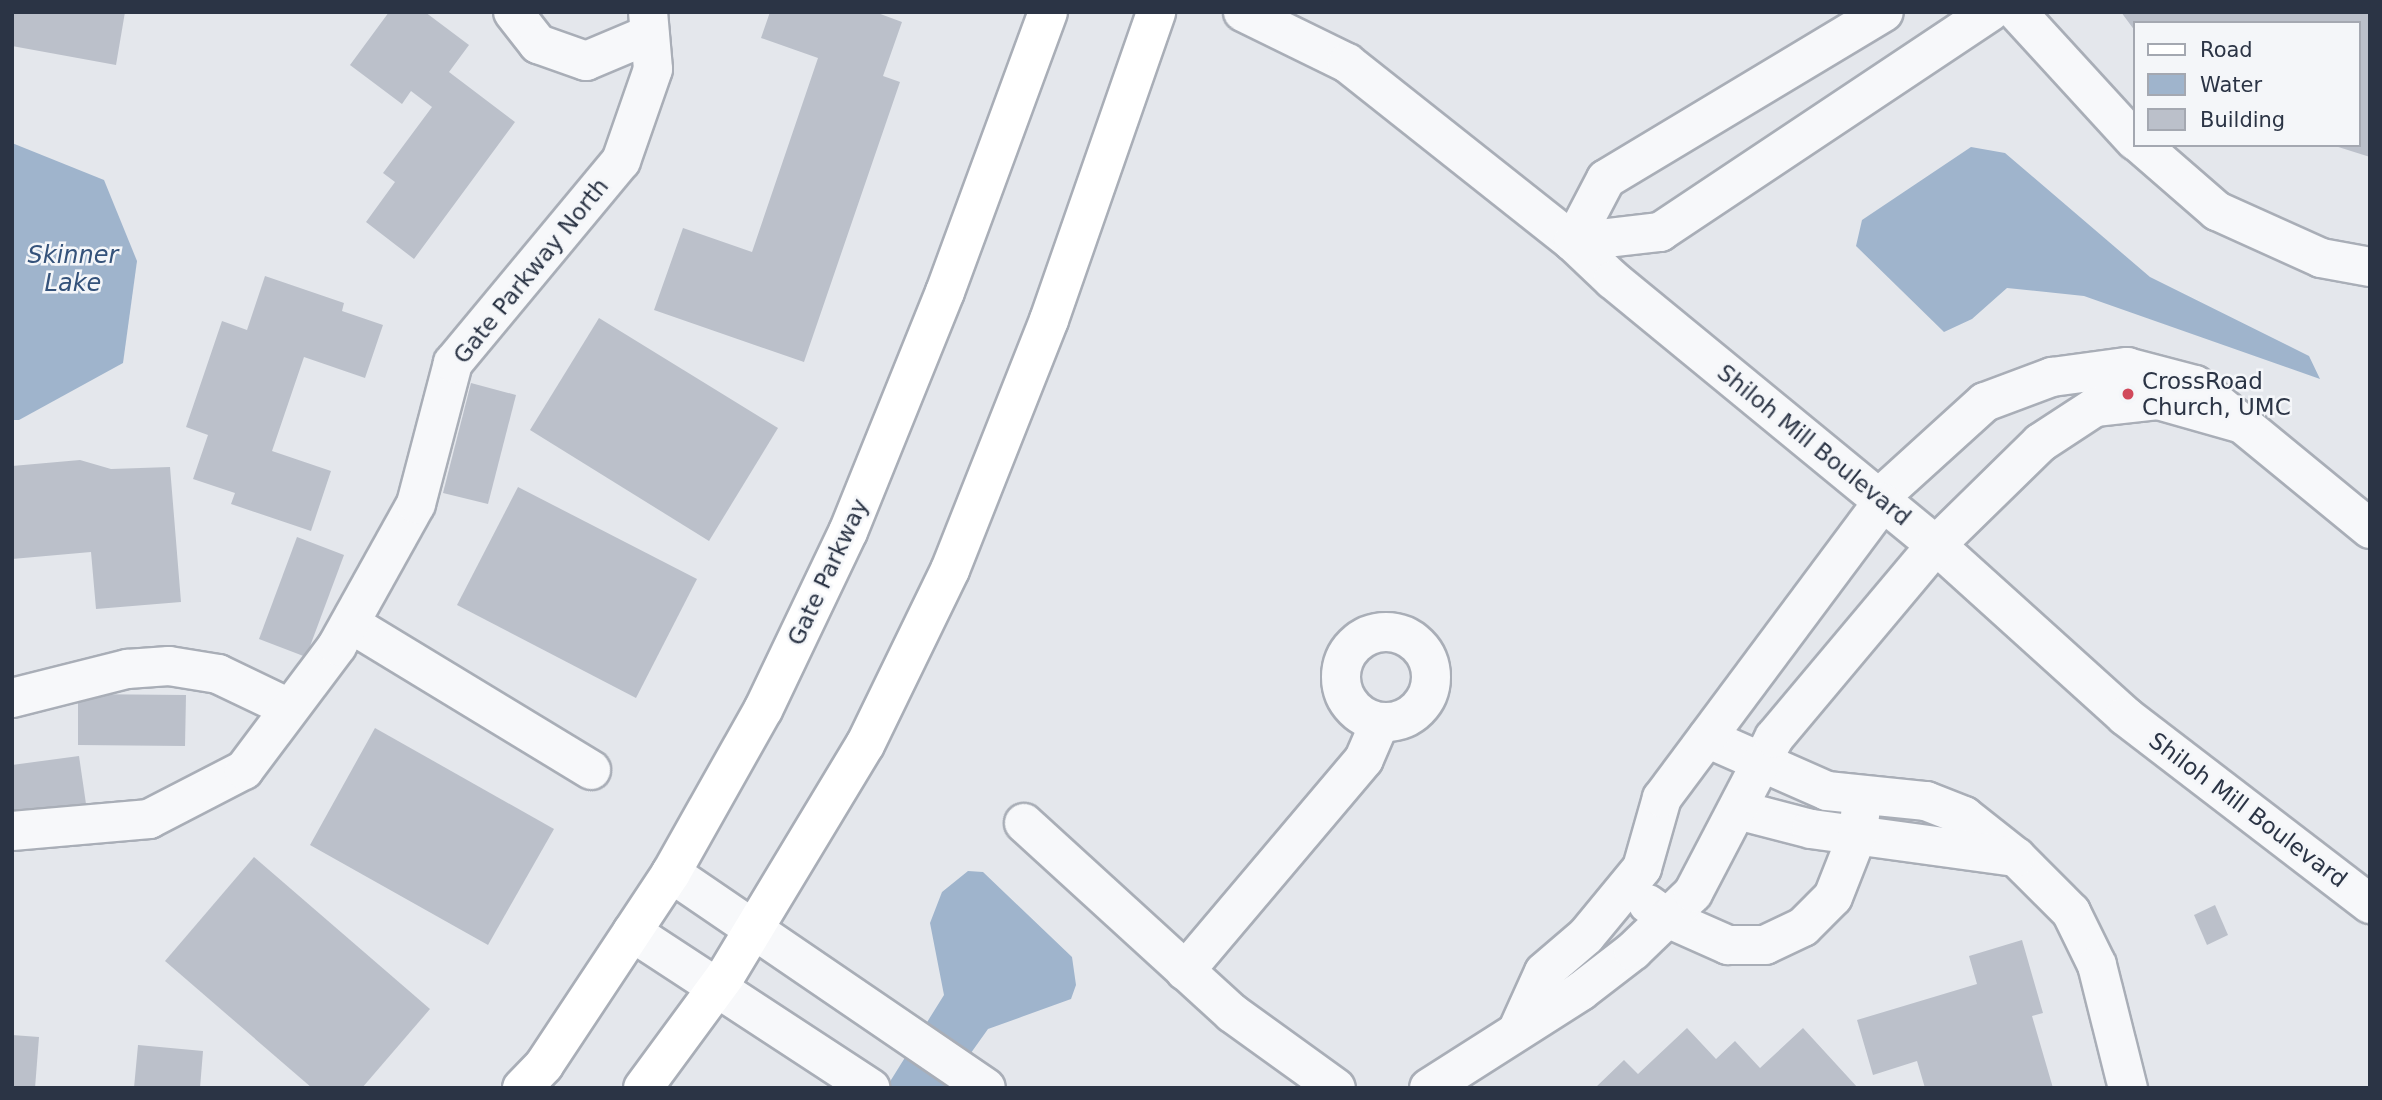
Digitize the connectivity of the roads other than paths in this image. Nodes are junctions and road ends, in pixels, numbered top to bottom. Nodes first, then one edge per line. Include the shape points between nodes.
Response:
1 (513, 12) edge
2 (1048, 12) edge
3 (1156, 12) edge
4 (1242, 12) edge
5 (1884, 12) edge
6 (1990, 12) edge
7 (2017, 12) edge
8 (649, 23) edge
9 (2134, 140) edge
10 (2143, 147) edge
11 (1573, 242) junction
12 (2370, 267) edge
13 (2242, 424) junction
14 (1881, 500) junction
15 (2370, 529) edge
16 (1936, 545) junction
17 (351, 624) junction
18 (12, 698) edge
19 (289, 709) junction
20 (1380, 722) dead end
21 (1707, 738) junction
22 (1762, 761) junction
23 (591, 770) dead end
24 (1863, 795) junction
25 (1738, 810) junction
26 (1024, 823) dead end
27 (12, 831) edge
28 (1857, 836) junction
29 (2016, 857) junction
30 (671, 873) junction
31 (1626, 889) junction
32 (2370, 904) edge
33 (1667, 918) junction
34 (754, 931) junction
35 (632, 932) junction
36 (1185, 971) junction
37 (717, 987) junction
38 (1519, 1027) junction
39 (856, 1079) edge
40 (522, 1088) edge
41 (643, 1088) edge
42 (986, 1088) edge
43 (1336, 1088) edge
44 (1429, 1088) edge
45 (2128, 1088) edge

1 - 8 street via 538,44 586,61
2 - 30 main road, Gate Parkway via 945,292 848,532 763,710
3 - 34 main road via 1049,320 950,570 865,745
4 - 11 street, Shiloh Mill Boulevard via 1347,62
5 - 11 street via 1606,179
6 - 11 street via 1660,232
7 - 9 street
8 - 17 street, Gate Parkway North via 653,69 621,161 453,363 416,504
10 - 12 street via 2217,211 2321,258
11 - 14 street, Shiloh Mill Boulevard
13 - 14 street via 2195,385 2127,367 2052,377 1984,402
13 - 15 street
13 - 16 street via 2158,400 2095,407 2040,443
14 - 16 street, Shiloh Mill Boulevard
14 - 21 street
16 - 22 street via 1774,738
16 - 32 street, Shiloh Mill Boulevard via 2125,716
17 - 19 street, Gate Parkway North
17 - 23 street
18 - 19 street via 127,669 169,666 218,674
19 - 27 street, Gate Parkway North via 244,771 149,819
20 - 36 street via 1364,759
21 - 22 street
21 - 31 street via 1662,798 1643,868
22 - 24 street via 1827,791
22 - 25 street
24 - 28 street
24 - 29 street via 1926,801 1964,816
25 - 28 street
25 - 33 street via 1693,892
26 - 36 street
28 - 29 street
28 - 33 street via 1833,897 1803,927 1765,945 1728,944
29 - 45 street via 2071,912 2097,965
30 - 34 street
30 - 35 main road, Gate Parkway
31 - 33 street
31 - 38 street via 1586,936 1544,972
33 - 38 street via 1581,991
34 - 37 main road
34 - 42 street
35 - 37 street
35 - 40 main road, Gate Parkway via 544,1065
36 - 43 street via 1232,1013
37 - 39 street
37 - 41 main road
38 - 44 street

